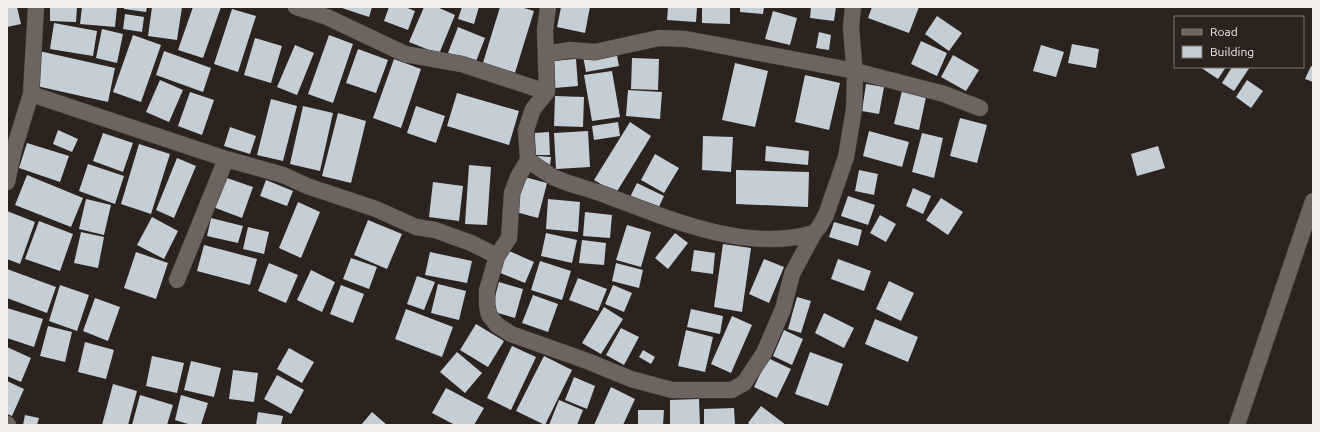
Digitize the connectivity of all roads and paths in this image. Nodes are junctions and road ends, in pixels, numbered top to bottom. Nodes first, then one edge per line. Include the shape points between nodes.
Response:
1 (36, 7) edge
2 (296, 7) edge
3 (548, 7) edge
4 (853, 7) edge
5 (546, 54) junction
6 (855, 71) junction
7 (547, 92) junction
8 (31, 94) junction
9 (980, 108) dead end
10 (226, 159) junction
11 (528, 160) junction
12 (7, 182) edge
13 (1313, 201) edge
14 (814, 233) junction
15 (497, 256) junction
16 (177, 280) dead end
17 (1237, 425) edge

1 - 8 street
2 - 7 street via 327,17 405,54 460,64
3 - 5 street via 545,30
4 - 6 street via 851,27
5 - 6 street via 570,50 595,52 659,38 686,39
5 - 7 street
6 - 9 street via 944,94
6 - 14 street via 854,109 846,157 826,215
7 - 11 street via 533,109 526,130
8 - 10 street
8 - 12 street
10 - 15 street via 283,175 307,186 376,209 416,227 435,230 471,243
10 - 16 street
11 - 14 street via 554,177 690,226 727,235 761,237 787,238
11 - 15 street via 512,193 509,238
13 - 17 street
14 - 15 street via 792,274 782,309 764,353 744,383 732,390 672,390 631,379 587,360 511,334 497,325 489,315 487,305 487,290

